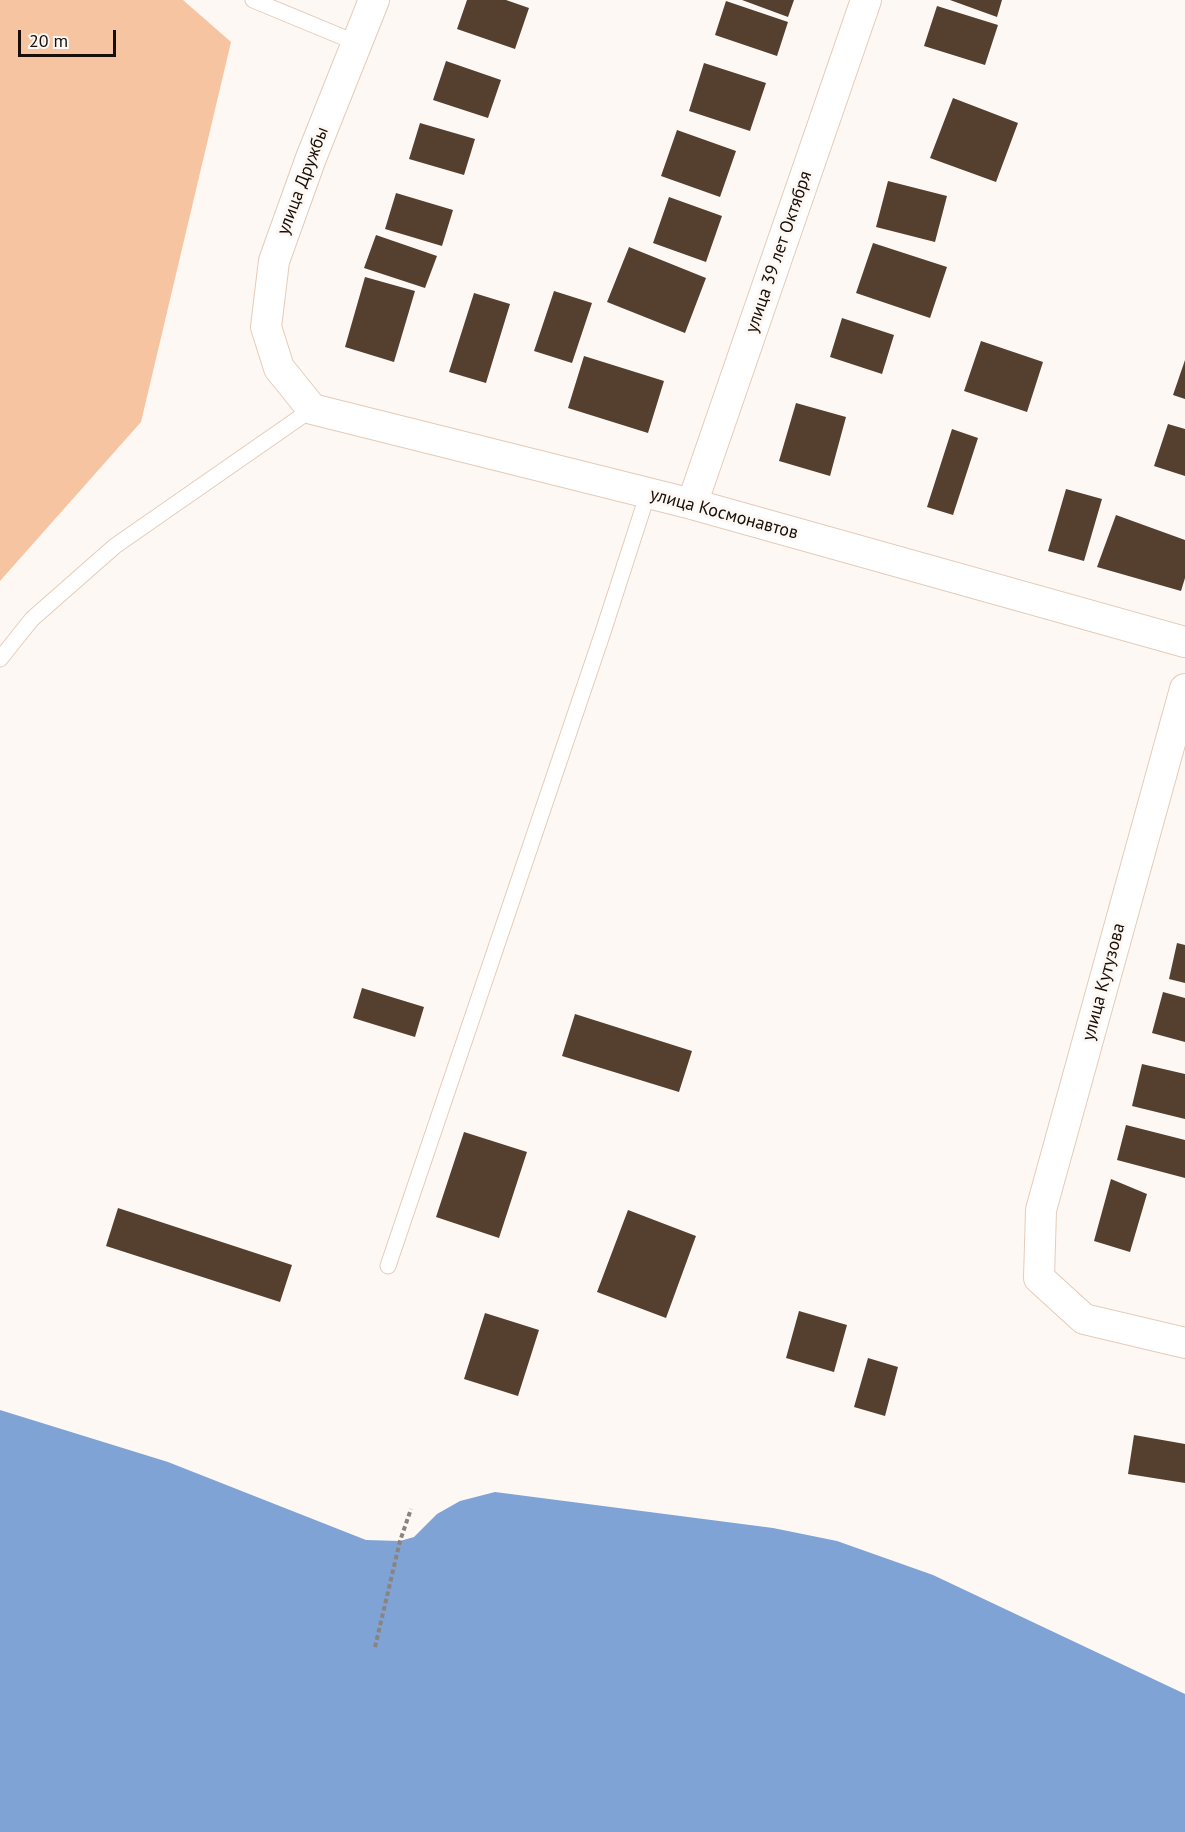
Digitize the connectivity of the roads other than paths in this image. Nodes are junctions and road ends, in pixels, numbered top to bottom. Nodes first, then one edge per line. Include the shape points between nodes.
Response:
1 (253, 0) edge
2 (374, 0) edge
3 (866, 0) edge
4 (357, 43) junction
5 (312, 409) junction
6 (648, 493) junction
7 (692, 504) junction
8 (1185, 642) edge
9 (0, 659) edge
10 (1185, 689) edge
11 (388, 1266) dead end
12 (1185, 1342) edge

1 - 4 lane
2 - 4 street, улица Дружбы
3 - 7 street, улица 39 лет Октября
4 - 5 street, улица Дружбы via 273,261 266,327 279,368
5 - 6 street, улица Космонавтов
5 - 9 lane via 115,546 32,619
6 - 7 street, улица Космонавтов
6 - 11 lane
7 - 8 street, улица Космонавтов
10 - 12 street, улица Кутузова via 1041,1210 1040,1278 1084,1319

